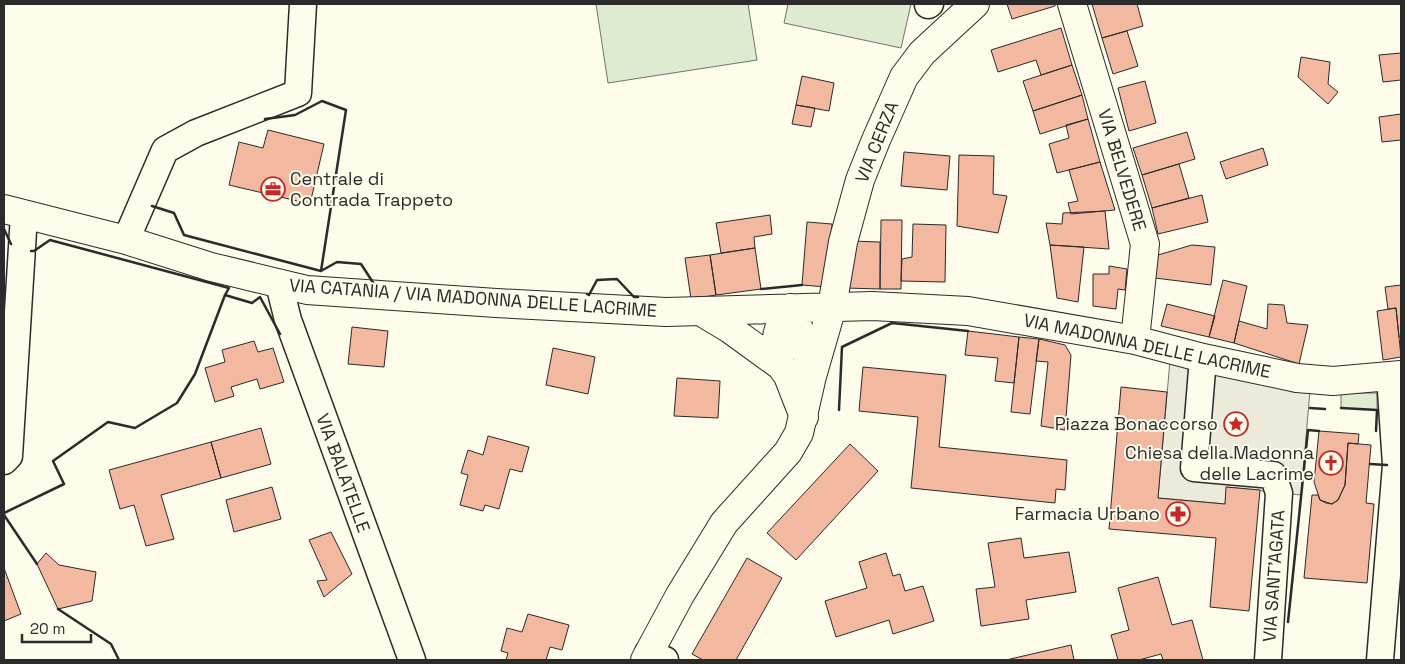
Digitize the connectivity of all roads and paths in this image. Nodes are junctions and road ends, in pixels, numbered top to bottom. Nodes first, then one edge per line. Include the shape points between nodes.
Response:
1 (303, 4) edge
2 (975, 4) edge
3 (1072, 4) edge
4 (14, 212) edge
5 (126, 240) junction
6 (279, 284) junction
7 (832, 307) junction
8 (790, 308) junction
9 (700, 311) junction
10 (1135, 340) junction
11 (1203, 358) junction
12 (780, 366) junction
13 (1396, 375) edge
14 (812, 376) junction
15 (804, 417) junction
16 (4, 462) edge
17 (652, 658) edge
18 (412, 660) edge
19 (1268, 660) edge
20 (1380, 660) edge

1 - 5 street via 298,93 196,133 165,150
2 - 7 main road, VIA CERZA via 922,53 904,78 860,180 843,242
3 - 10 main road, VIA BELVEDERE via 1144,244
4 - 5 main road, VIA CATANIA / VIA MADONNA DELLE LACRIME
4 - 16 street via 9,456
5 - 6 main road, VIA CATANIA / VIA MADONNA DELLE LACRIME
6 - 9 main road, VIA CATANIA / VIA MADONNA DELLE LACRIME via 306,290 496,303
6 - 18 street, VIA BALATELLE via 288,320
7 - 8 main road, VIA CATANIA / VIA MADONNA DELLE LACRIME
7 - 10 main road, VIA MADONNA DELLE LACRIME via 968,311
7 - 14 main road, VIA CERZA
8 - 9 main road, VIA CATANIA / VIA MADONNA DELLE LACRIME
8 - 12 main road via 776,337
8 - 14 main road via 808,353
9 - 12 main road
10 - 11 main road, VIA MADONNA DELLE LACRIME
11 - 13 main road, VIA MADONNA DELLE LACRIME via 1297,378 1333,381
11 - 19 street, VIA SANT'AGATA via 1194,468 1272,475 1279,492
12 - 15 main road via 788,376
13 - 20 street via 1396,465
14 - 15 main road, VIA CERZA
15 - 17 main road, VIA CERZA via 788,452 724,523 680,595

